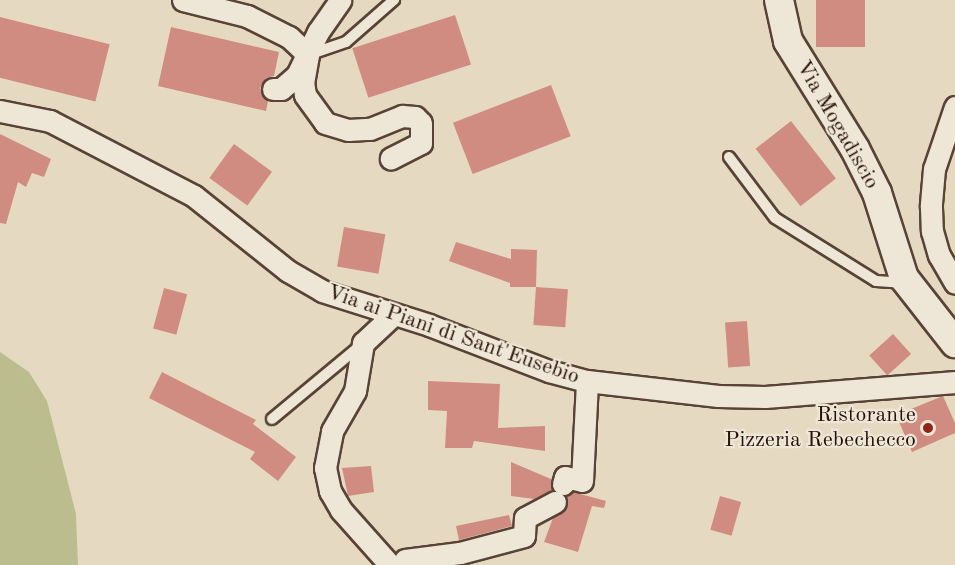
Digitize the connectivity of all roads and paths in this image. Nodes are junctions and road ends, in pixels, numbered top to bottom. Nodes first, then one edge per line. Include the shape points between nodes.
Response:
1 (183, 0) edge
2 (340, 0) edge
3 (394, 0) edge
4 (779, 0) edge
5 (308, 55) junction
6 (273, 89) dead end
7 (955, 108) edge
8 (0, 111) edge
9 (729, 157) dead end
10 (391, 158) dead end
11 (955, 283) edge
12 (908, 284) junction
13 (393, 315) junction
14 (363, 343) junction
15 (955, 343) edge
16 (587, 381) junction
17 (955, 382) edge
18 (272, 418) dead end
19 (390, 565) edge
20 (407, 565) edge

1 - 5 street via 247,16 289,37
2 - 5 street
3 - 5 lane via 346,42
4 - 12 street, Via Mogadiscio via 788,41 855,149 877,193
5 - 6 street via 290,83
5 - 10 street via 305,95 325,123 348,130 370,129 402,116 415,117 421,123 421,143
7 - 11 street via 934,168 931,207 939,255
8 - 13 street, Via ai Piani di Sant'Eusebio via 50,121 111,150 194,196 288,271 322,291
9 - 12 lane via 775,218 876,281
12 - 15 street, Via Mogadiscio
13 - 14 street
13 - 16 street, Via ai Piani di Sant'Eusebio
14 - 18 lane
14 - 19 street via 355,391 332,430 326,450 326,481 341,510
16 - 17 street, Via ai Piani di Sant'Eusebio via 718,396 765,397
16 - 20 street via 582,481 565,477 559,493 525,518 524,536 460,553 405,560

